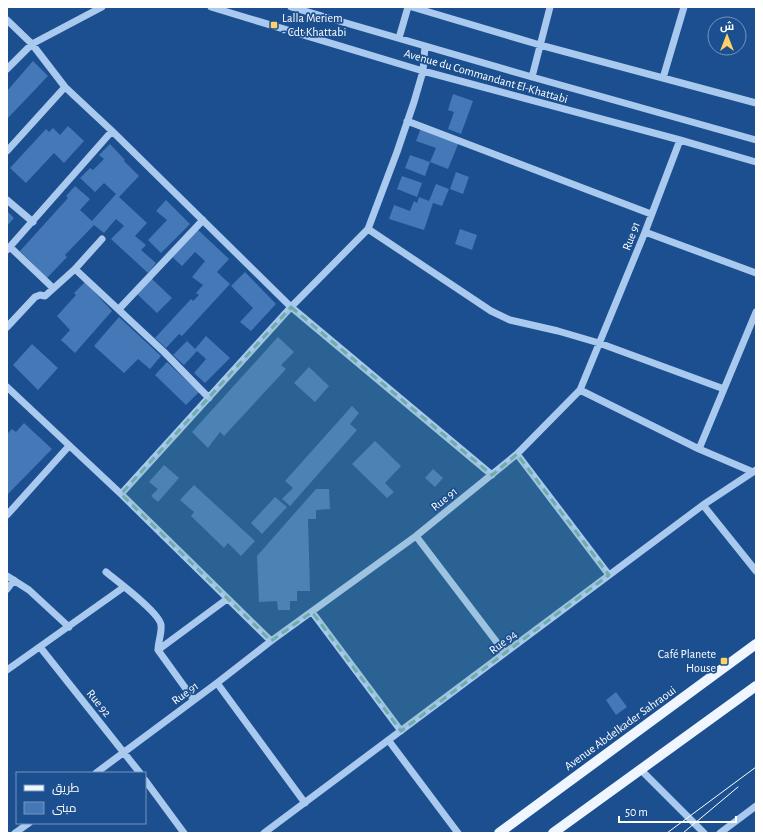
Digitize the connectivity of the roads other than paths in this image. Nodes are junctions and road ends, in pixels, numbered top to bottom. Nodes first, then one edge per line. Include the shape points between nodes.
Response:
1 (102, 7) edge
2 (211, 7) edge
3 (291, 7) edge
4 (408, 7) edge
5 (412, 7) edge
6 (550, 7) edge
7 (684, 7) edge
8 (7, 20) edge
9 (399, 38) junction
10 (32, 44) junction
11 (540, 45) junction
12 (425, 46) junction
13 (7, 69) edge
14 (424, 71) junction
15 (532, 78) junction
16 (663, 78) junction
17 (65, 86) junction
18 (756, 103) edge
19 (407, 121) junction
20 (112, 131) junction
21 (680, 140) junction
22 (756, 140) edge
23 (7, 151) edge
24 (756, 162) edge
25 (7, 200) edge
26 (651, 214) junction
27 (203, 220) junction
28 (33, 222) junction
29 (368, 229) junction
30 (645, 232) junction
31 (102, 239) dead end
32 (9, 249) edge
33 (75, 268) junction
34 (756, 273) edge
35 (53, 288) junction
36 (292, 307) junction
37 (118, 309) junction
38 (756, 312) edge
39 (7, 327) edge
40 (599, 343) junction
41 (7, 387) edge
42 (724, 389) junction
43 (580, 390) junction
44 (209, 398) junction
45 (69, 446) junction
46 (699, 449) junction
47 (517, 454) junction
48 (755, 471) edge
49 (492, 475) junction
50 (121, 494) junction
51 (703, 505) junction
52 (7, 515) edge
53 (416, 536) junction
54 (756, 571) edge
55 (106, 572) dead end
56 (609, 575) junction
57 (7, 576) edge
58 (14, 580) junction
59 (124, 587) junction
60 (7, 589) edge
61 (227, 599) junction
62 (312, 612) junction
63 (69, 626) junction
64 (271, 641) junction
65 (756, 644) edge
66 (40, 647) junction
67 (158, 650) junction
68 (505, 654) junction
69 (7, 670) edge
70 (217, 684) junction
71 (756, 686) edge
72 (194, 700) junction
73 (401, 731) junction
74 (389, 741) junction
75 (124, 752) junction
76 (640, 769) junction
77 (97, 772) edge
78 (139, 772) edge
79 (146, 781) edge
80 (305, 803) junction
81 (756, 806) edge
82 (27, 824) edge
83 (15, 833) edge
84 (184, 833) edge
85 (264, 833) edge
86 (458, 833) edge
87 (499, 833) edge
88 (553, 833) edge
89 (704, 833) edge
90 (720, 833) edge

1 - 10 street
2 - 14 street, Avenue du Commandant El-Khattabi
3 - 9 street, Avenue du Commandant El-Khattabi
4 - 9 street
5 - 11 street
6 - 11 street
7 - 16 street
8 - 10 street
9 - 12 street, Avenue du Commandant El-Khattabi
10 - 13 street
10 - 17 street
11 - 15 street
11 - 16 street
12 - 14 street
12 - 15 street, Avenue du Commandant El-Khattabi
14 - 19 street
14 - 21 street, Avenue du Commandant El-Khattabi
15 - 22 street, Avenue du Commandant El-Khattabi
16 - 18 street
17 - 20 street
17 - 23 street
19 - 26 street
19 - 29 street
20 - 27 street
20 - 28 street
21 - 24 street, Avenue du Commandant El-Khattabi
21 - 26 street, Rue 91
25 - 28 street
26 - 30 street, Rue 91
27 - 36 street
27 - 37 street
28 - 32 street
29 - 36 street
29 - 40 street via 491,311 510,320
30 - 34 street
30 - 40 street, Rue 91
31 - 33 street
32 - 35 street
33 - 35 street
33 - 37 street
35 - 39 street via 45,296 35,297
36 - 44 street
36 - 49 street
37 - 44 street
38 - 42 street
40 - 42 street
40 - 43 street, Rue 91
41 - 45 street
42 - 46 street
43 - 46 street
43 - 47 street, Rue 91
44 - 50 street
45 - 50 street
45 - 52 street
46 - 48 street
47 - 49 street, Rue 91
47 - 56 street
48 - 51 street, Rue 94
49 - 53 street, Rue 91
50 - 61 street
51 - 54 street
51 - 56 street, Rue 94
53 - 62 street, Rue 91
53 - 68 street
55 - 59 street
56 - 68 street, Rue 94
57 - 58 street
58 - 60 street
58 - 63 street
59 - 63 street
59 - 67 street via 159,619 161,626
61 - 64 street
61 - 67 street
62 - 64 street, Rue 91
62 - 73 street
63 - 66 street
64 - 70 street, Rue 91
65 - 87 main road, Avenue Abdelkader Sahraoui
66 - 69 street
66 - 75 street, Rue 92
67 - 72 street
68 - 73 street, Rue 94
70 - 72 street, Rue 91
70 - 80 street
71 - 76 main road
72 - 75 street, Rue 91
73 - 74 street, Rue 94
74 - 80 street, Rue 94
74 - 86 street
75 - 77 street, Rue 91
75 - 78 street, Rue 92
76 - 88 main road
76 - 89 street
79 - 84 street
80 - 85 street, Rue 94
81 - 90 street
82 - 83 street

